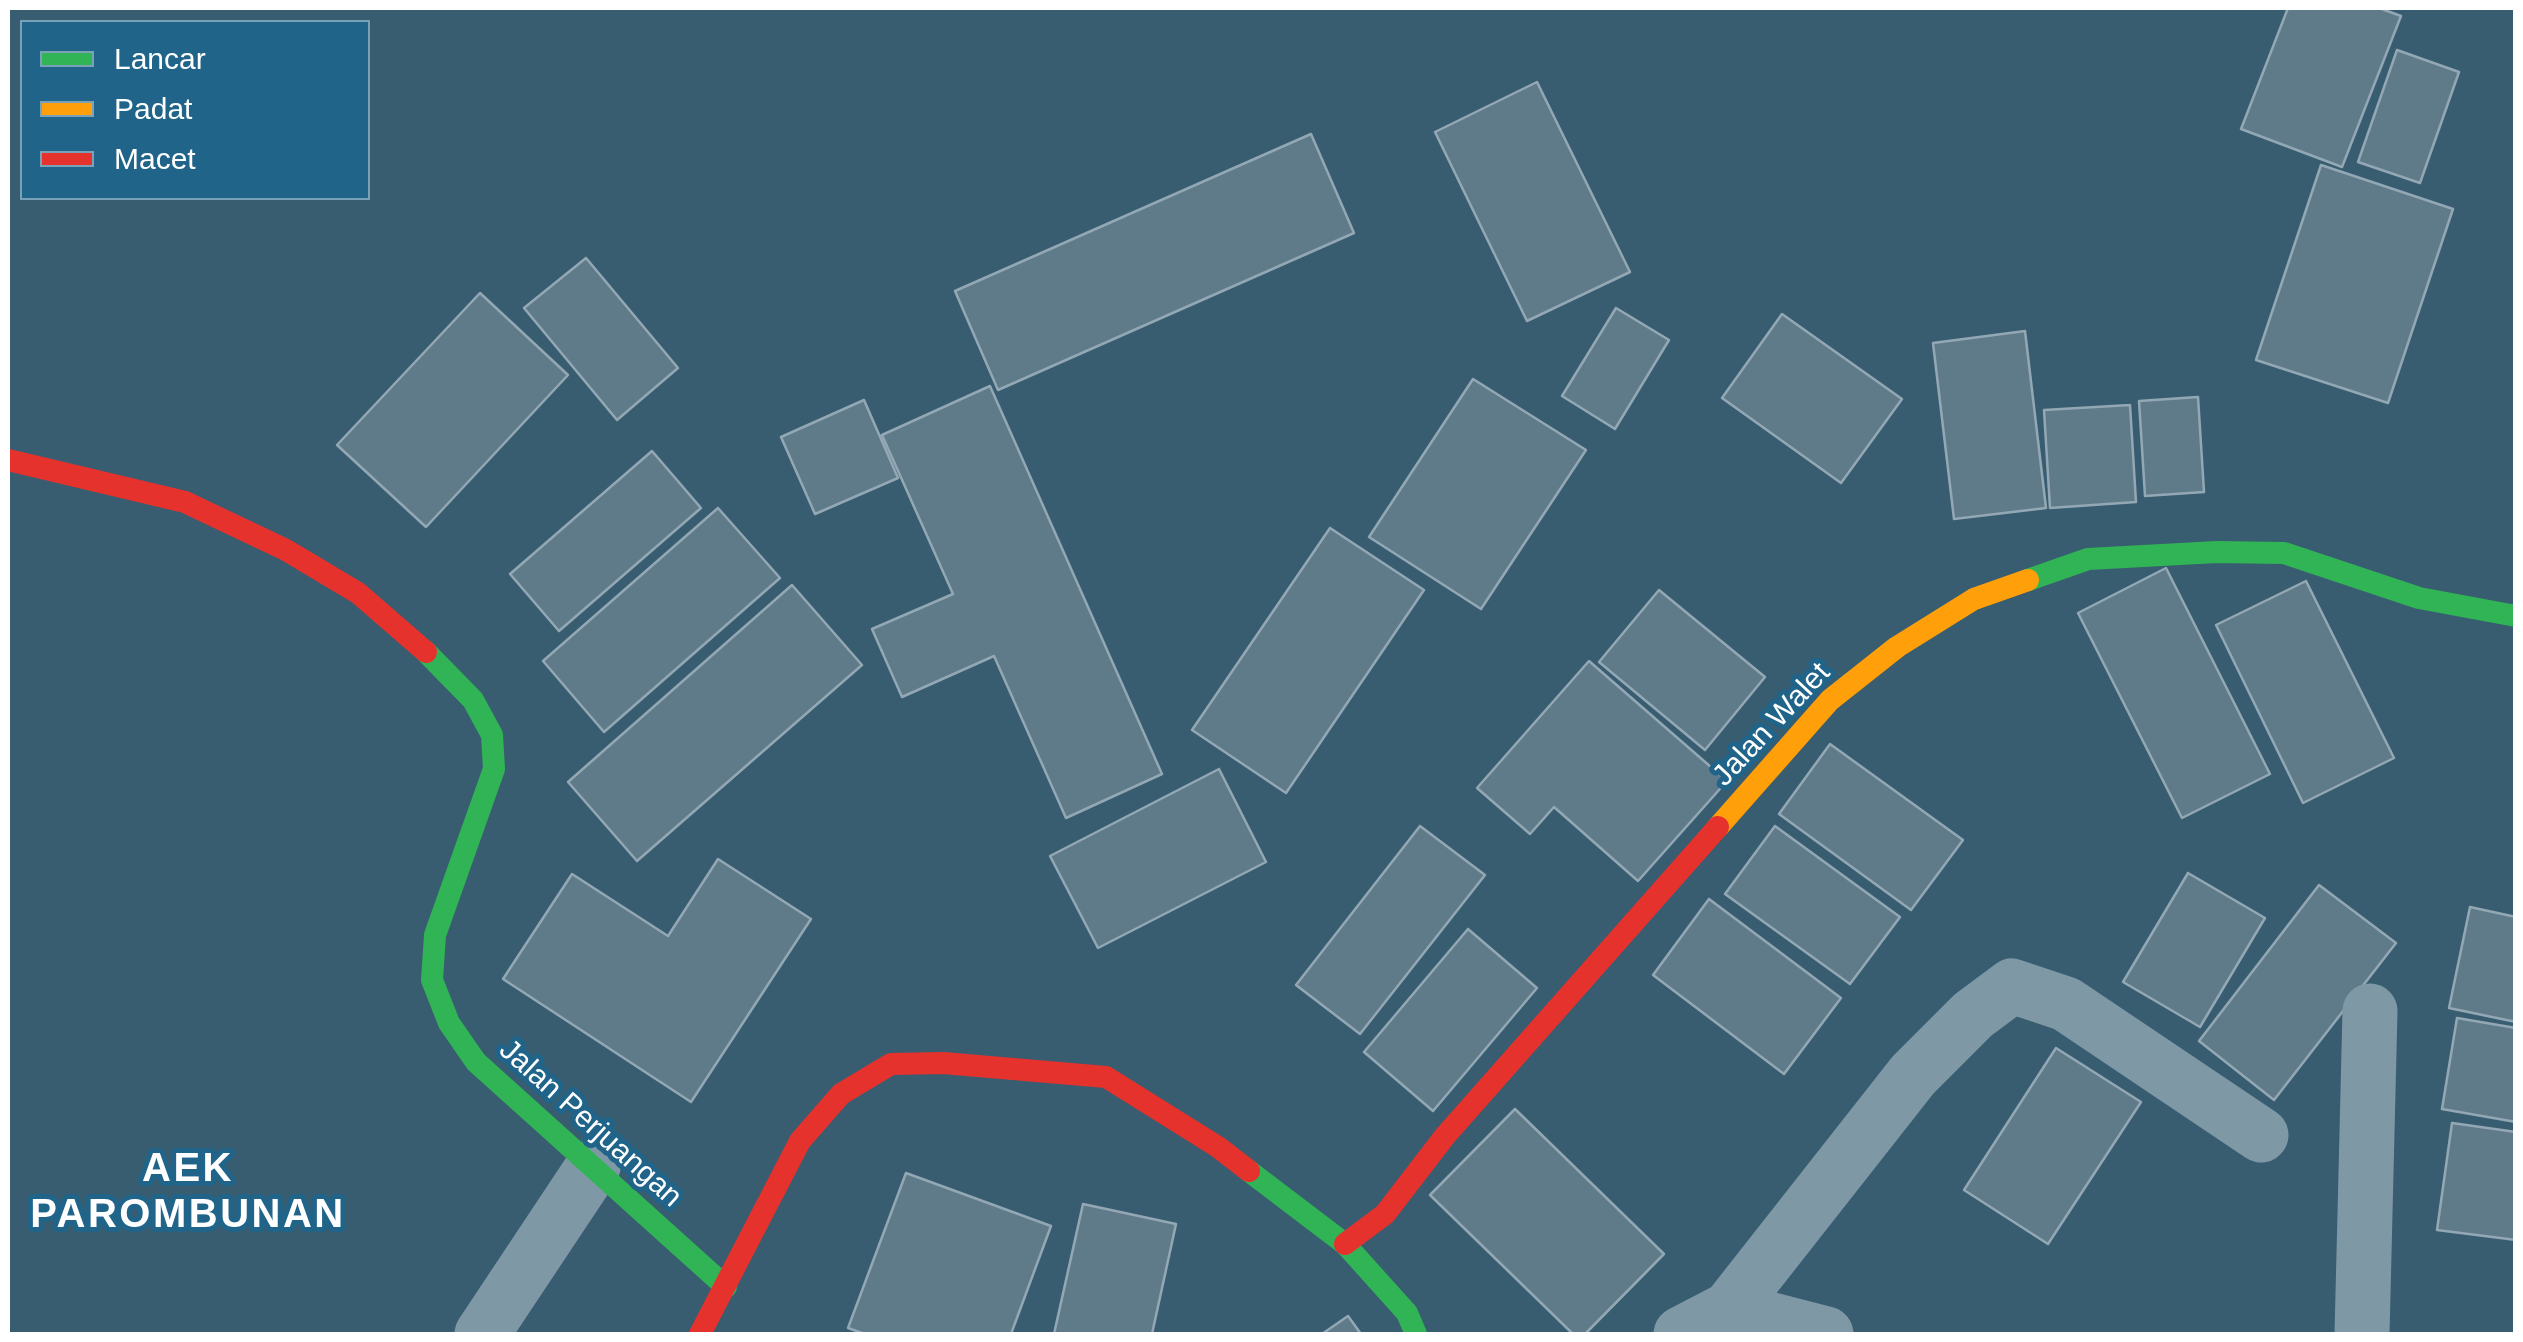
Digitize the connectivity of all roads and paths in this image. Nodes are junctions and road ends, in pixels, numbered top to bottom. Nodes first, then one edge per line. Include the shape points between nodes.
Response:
1 (8, 460) edge
2 (2516, 616) edge
3 (2370, 1011) dead end
4 (2261, 1135) dead end
5 (592, 1167) junction
6 (1345, 1244) junction
7 (726, 1287) junction
8 (1730, 1309) junction
9 (482, 1334) edge
10 (700, 1334) edge
11 (1416, 1334) edge
12 (1681, 1334) edge
13 (1826, 1334) edge
14 (2362, 1334) edge

1 - 5 street, Jalan Perjuangan via 185,502 286,550 358,593 474,700 492,735 494,769 435,935 432,980 449,1023 476,1062
2 - 6 street, Jalan Walet via 2420,598 2284,553 2088,559 1974,600 1897,646 1830,700 1458,1122 1385,1214
3 - 14 street
4 - 8 street via 2066,1004 2012,986 1912,1075
5 - 7 street, Jalan Perjuangan
5 - 9 street
6 - 7 street via 1218,1147 1106,1077 891,1064 840,1094 800,1141
6 - 11 street via 1407,1314
7 - 10 street
8 - 12 street
8 - 13 street

